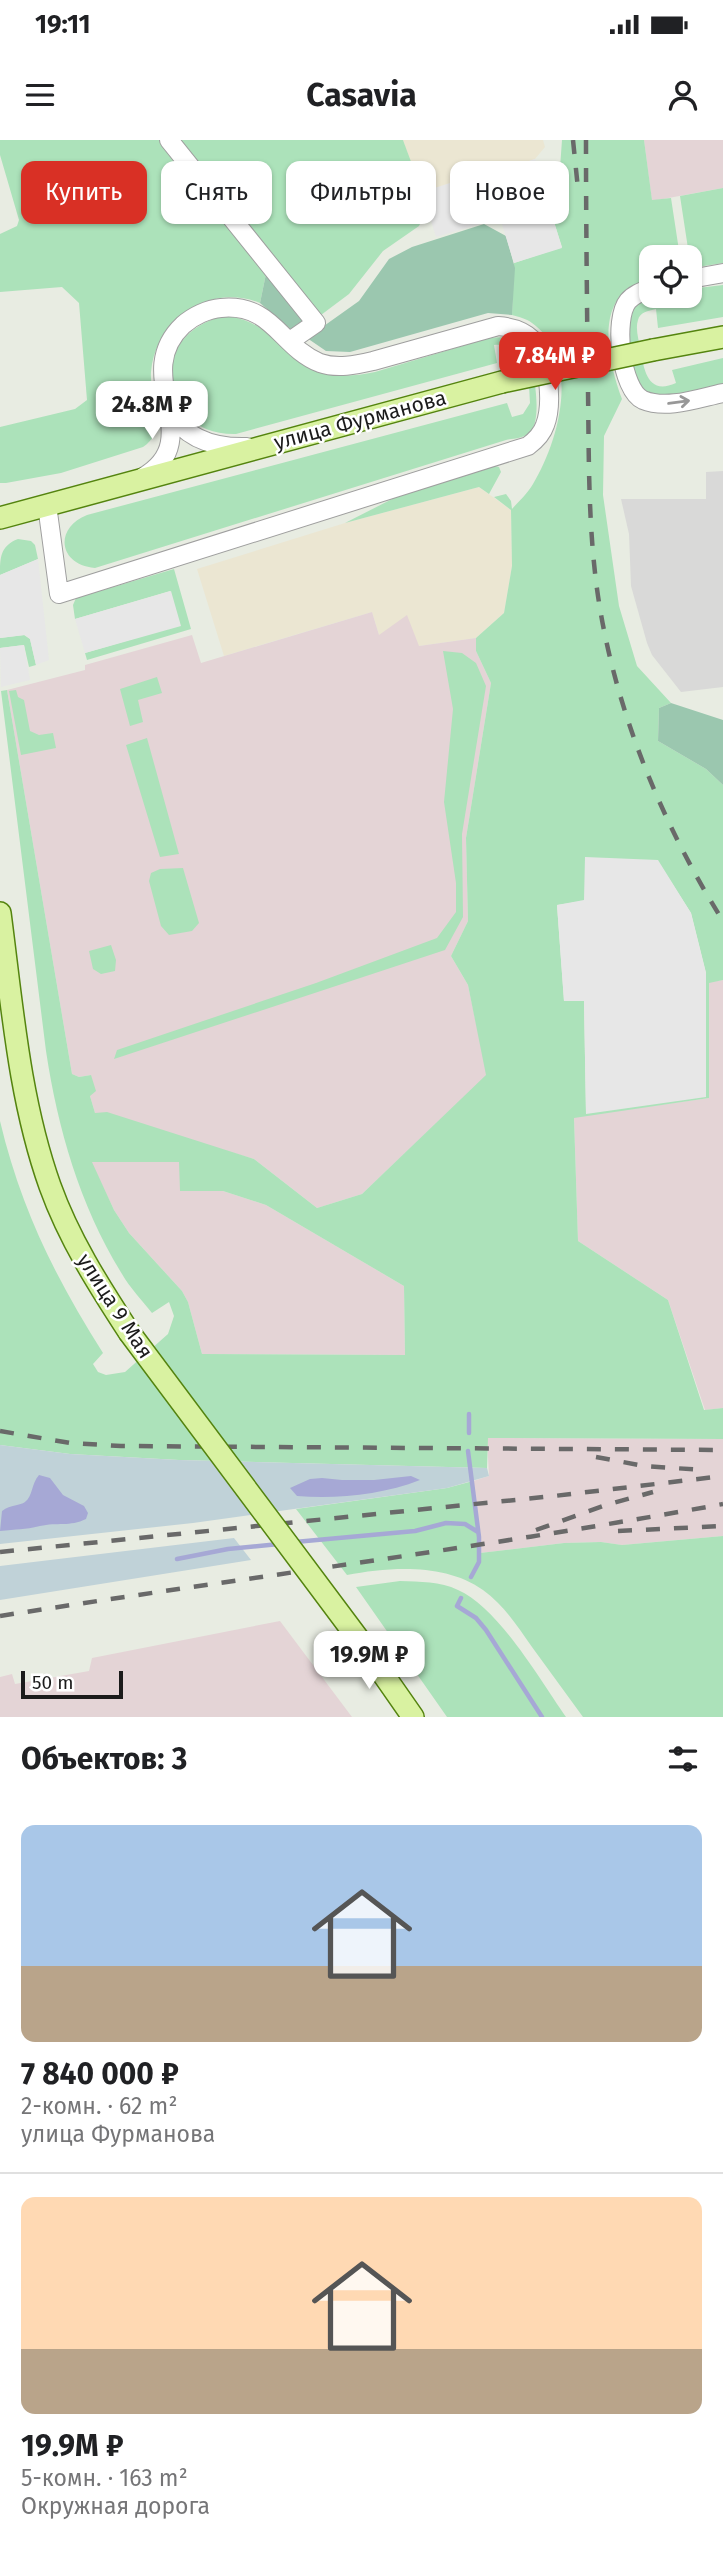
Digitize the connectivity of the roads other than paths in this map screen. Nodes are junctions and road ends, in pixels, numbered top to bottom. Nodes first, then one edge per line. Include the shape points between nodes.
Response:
1 (169, 140) edge
2 (723, 273) edge
3 (702, 277) edge
4 (639, 293) edge
5 (723, 337) edge
6 (290, 341) junction
7 (723, 393) edge
8 (166, 404) junction
9 (261, 446) junction
10 (140, 479) junction
11 (47, 505) junction
12 (0, 518) edge
13 (0, 913) edge
14 (413, 1717) edge

1 - 6 street via 316,323
2 - 3 street
4 -> 7 street via 628,301 621,322 624,369 636,396 659,404
5 - 9 main road, улица Фурманова, bridge via 502,382
6 - 8 street via 261,315 247,309 199,314 172,339 164,355
6 - 11 street via 320,363 353,366 484,329 510,327 535,342 542,356 548,396 545,427 528,446 59,594
8 - 9 street via 180,425 200,440 234,447
8 - 10 street via 171,421 170,450 164,462
9 - 10 main road, улица Фурманова
10 - 11 main road, улица Фурманова
11 - 12 main road, улица Фурманова
13 - 14 main road, улица 9 Мая, bridge via 20,1062 39,1150 86,1263 129,1332

